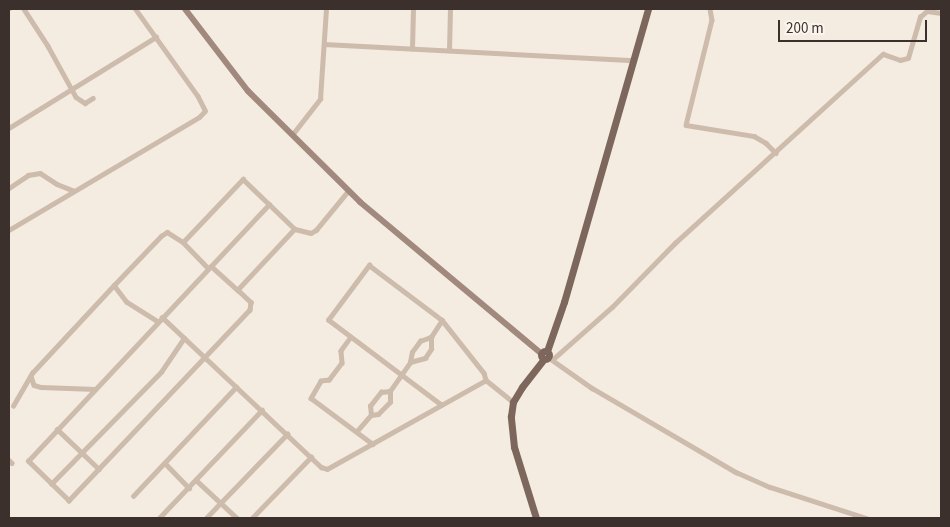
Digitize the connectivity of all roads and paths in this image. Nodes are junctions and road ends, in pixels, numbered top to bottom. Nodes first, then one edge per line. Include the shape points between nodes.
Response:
1 (24, 9) edge
2 (135, 9) edge
3 (185, 9) edge
4 (326, 9) edge
5 (413, 9) edge
6 (450, 9) edge
7 (648, 9) edge
8 (710, 9) edge
9 (941, 13) edge
10 (156, 37) junction
11 (324, 44) junction
12 (412, 48) junction
13 (449, 50) junction
14 (634, 60) junction
15 (71, 90) junction
16 (93, 98) dead end
17 (9, 128) edge
18 (292, 135) junction
19 (776, 153) junction
20 (9, 188) edge
21 (74, 191) junction
22 (348, 191) junction
23 (269, 204) junction
24 (295, 229) junction
25 (9, 230) edge
26 (183, 242) junction
27 (210, 267) junction
28 (114, 285) junction
29 (238, 290) junction
30 (160, 319) junction
31 (442, 320) junction
32 (351, 337) junction
33 (431, 337) junction
34 (184, 338) junction
35 (546, 356) junction
36 (204, 357) junction
37 (410, 362) junction
38 (32, 373) junction
39 (402, 376) junction
40 (486, 380) junction
41 (236, 387) junction
42 (95, 389) junction
43 (390, 391) junction
44 (513, 402) junction
45 (441, 405) junction
46 (13, 406) dead end
47 (262, 410) junction
48 (371, 414) junction
49 (58, 429) junction
50 (357, 431) junction
51 (287, 434) junction
52 (373, 444) junction
53 (81, 452) junction
54 (311, 457) junction
55 (165, 463) junction
56 (99, 469) junction
57 (196, 480) junction
58 (52, 484) junction
59 (189, 488) junction
60 (133, 496) dead end
61 (221, 502) junction
62 (159, 518) edge
63 (206, 518) edge
64 (237, 518) edge
65 (252, 518) edge
66 (536, 518) edge
67 (866, 518) edge

1 - 15 street
2 - 10 street
3 - 18 street via 248,92
4 - 11 street
5 - 12 street
6 - 13 street
7 - 14 main road
8 - 19 street via 712,20 686,125 754,136
9 - 19 street via 927,11 920,17 908,58 900,60 883,54
10 - 15 street
10 - 21 street via 205,111
11 - 12 street
11 - 18 street via 320,99
12 - 13 street
13 - 14 street
14 - 35 main road
15 - 16 street via 83,102
15 - 17 street
18 - 22 street
19 - 35 street via 676,243 612,307
20 - 21 street via 28,176 40,173
21 - 25 street
22 - 24 street via 316,230 305,234
22 - 35 street
23 - 24 street
23 - 26 street via 243,179
23 - 27 street
24 - 29 street
26 - 27 street
26 - 28 street via 170,233 164,234
27 - 29 street
27 - 30 street
28 - 30 street via 127,302
28 - 38 street
29 - 36 street via 251,302 250,310
30 - 34 street
30 - 42 street
31 - 32 street via 369,265 328,320
31 - 33 street
31 - 40 street via 484,373
32 - 39 street
32 - 50 street via 341,351 342,363 329,380 321,381 311,398
33 - 37 street via 420,341
33 - 37 street via 431,349 425,358
34 - 36 street
34 - 53 street via 161,372
35 - 44 main road
35 - 67 street via 592,388 736,472 779,490
36 - 41 street
36 - 56 street
37 - 39 street
38 - 42 street via 31,382 41,387
38 - 46 street
39 - 43 street
39 - 45 street
40 - 44 street
40 - 45 street
41 - 47 street
41 - 55 street
42 - 49 street
43 - 48 street via 381,392 370,406
43 - 48 street via 390,402 378,414
44 - 66 main road via 510,429
45 - 52 street
47 - 51 street
47 - 57 street
48 - 50 street
49 - 53 street
49 - 58 street via 28,461
50 - 52 street
51 - 54 street
51 - 61 street
52 - 54 street via 327,469 321,468
53 - 56 street
53 - 58 street
54 - 65 street
55 - 59 street
55 - 60 street
56 - 58 street via 69,500
57 - 59 street
57 - 61 street
59 - 62 street
61 - 63 street
61 - 64 street

